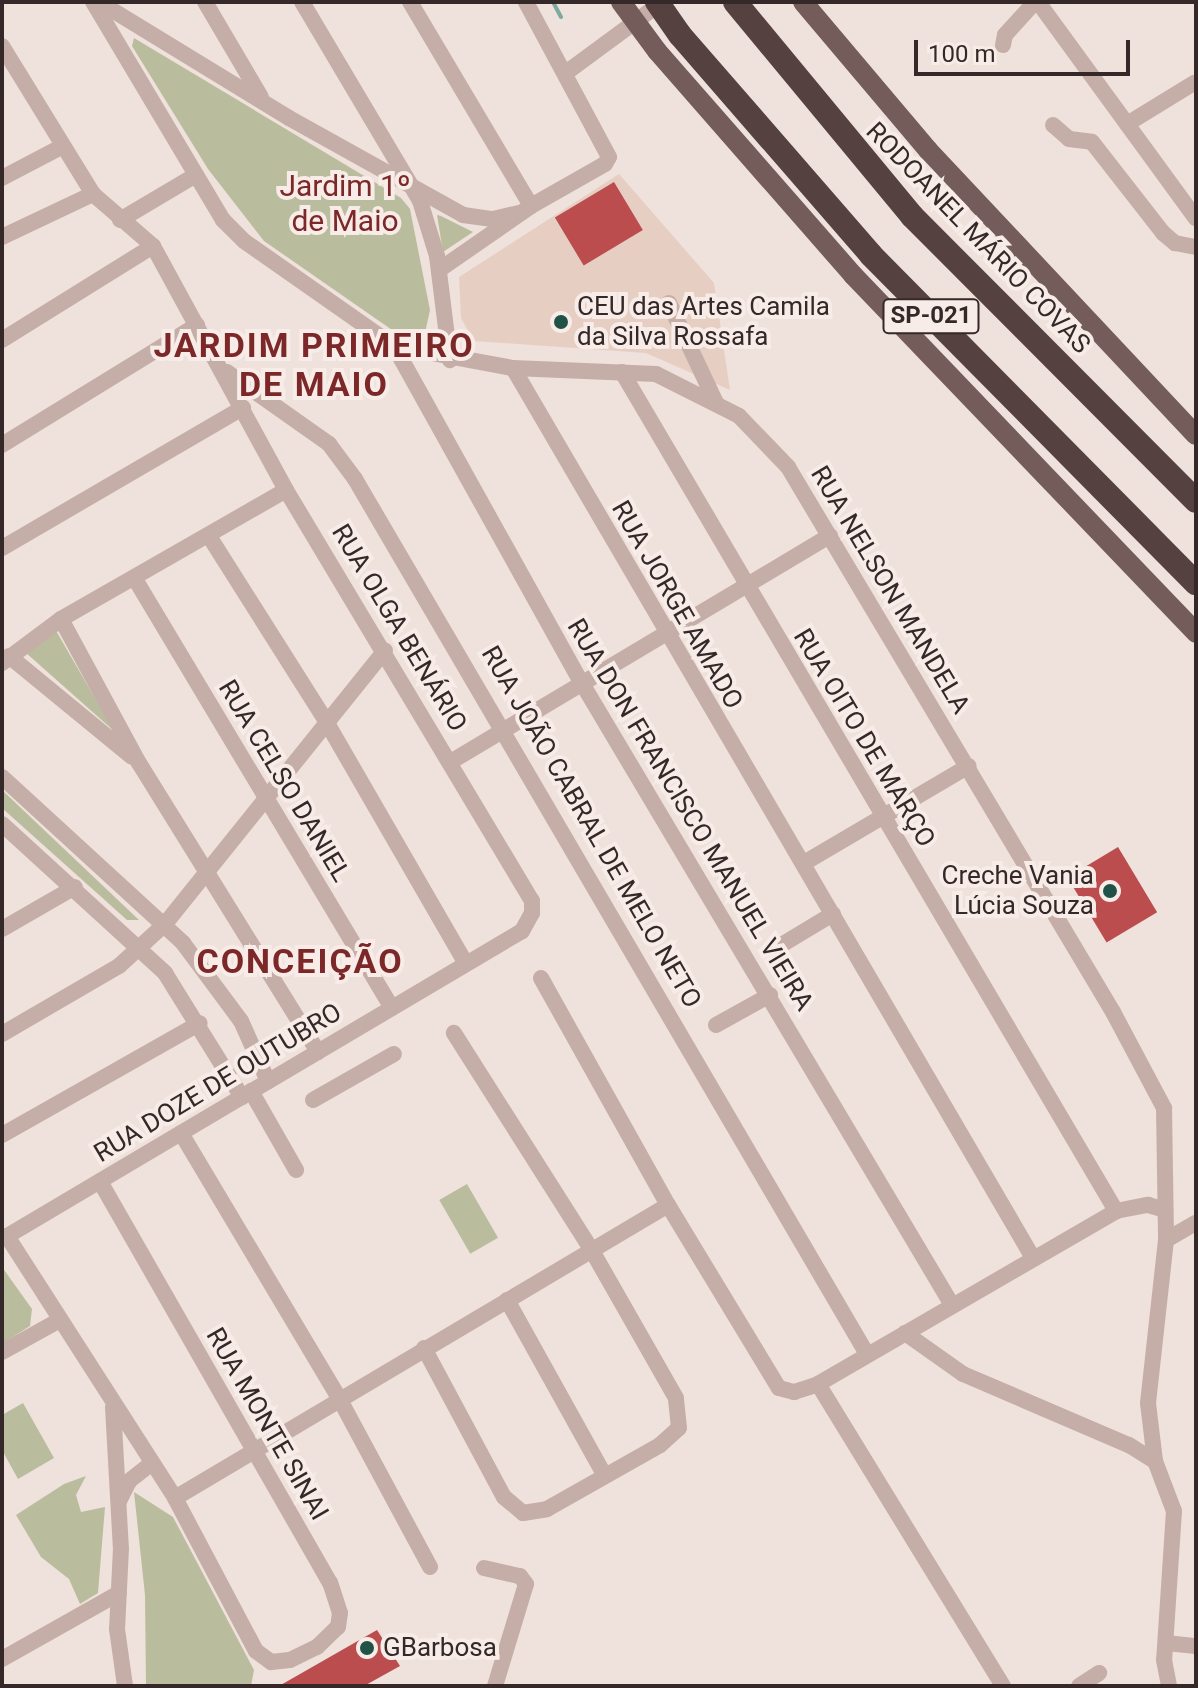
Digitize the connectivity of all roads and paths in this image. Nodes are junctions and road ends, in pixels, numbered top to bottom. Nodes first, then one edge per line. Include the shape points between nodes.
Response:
1 (93, 2) edge
2 (99, 2) edge
3 (205, 2) edge
4 (302, 2) edge
5 (410, 2) edge
6 (526, 2) edge
7 (621, 2) edge
8 (659, 2) edge
9 (735, 2) edge
10 (803, 2) edge
11 (1036, 2) edge
12 (1003, 45) dead end
13 (2, 46) edge
14 (567, 72) junction
15 (1194, 83) edge
16 (263, 100) junction
17 (1127, 124) junction
18 (1053, 125) dead end
19 (61, 147) junction
20 (194, 176) junction
21 (2, 178) edge
22 (409, 184) junction
23 (93, 194) junction
24 (526, 209) junction
25 (1196, 219) edge
26 (120, 220) junction
27 (2, 237) edge
28 (153, 246) junction
29 (1196, 247) edge
30 (439, 270) junction
31 (669, 303) dead end
32 (197, 325) junction
33 (2, 340) edge
34 (394, 346) junction
35 (450, 360) junction
36 (513, 368) junction
37 (222, 369) junction
38 (622, 372) junction
39 (716, 403) junction
40 (243, 408) junction
41 (1196, 435) edge
42 (2, 445) edge
43 (286, 490) junction
44 (1196, 501) edge
45 (209, 536) junction
46 (830, 536) junction
47 (2, 548) edge
48 (135, 579) junction
49 (1196, 583) edge
50 (745, 589) junction
51 (61, 619) junction
52 (1196, 633) edge
53 (666, 637) junction
54 (385, 650) junction
55 (5, 660) edge
56 (583, 685) junction
57 (327, 723) junction
58 (506, 729) junction
59 (452, 761) junction
60 (139, 763) junction
61 (969, 766) junction
62 (2, 777) edge
63 (267, 798) junction
64 (884, 816) junction
65 (4, 829) edge
66 (804, 863) junction
67 (208, 871) junction
68 (75, 887) junction
69 (532, 913) joint
70 (833, 914) junction
71 (165, 924) junction
72 (2, 929) edge
73 (140, 948) junction
74 (773, 950) dead end
75 (466, 964) junction
76 (541, 978) dead end
77 (770, 995) junction
78 (392, 1008) junction
79 (200, 1023) junction
80 (716, 1025) dead end
81 (454, 1033) dead end
82 (2, 1034) edge
83 (318, 1052) junction
84 (394, 1054) dead end
85 (268, 1081) junction
86 (246, 1094) junction
87 (313, 1100) dead end
88 (181, 1133) junction
89 (2, 1135) edge
90 (296, 1170) dead end
91 (100, 1181) junction
92 (668, 1205) junction
93 (1165, 1210) junction
94 (1116, 1211) junction
95 (1196, 1223) edge
96 (4, 1238) edge
97 (1166, 1240) junction
98 (591, 1249) junction
99 (1032, 1256) junction
100 (507, 1300) junction
101 (952, 1305) junction
102 (58, 1321) junction
103 (905, 1333) junction
104 (424, 1348) junction
105 (2, 1352) edge
106 (867, 1354) junction
107 (818, 1384) junction
108 (339, 1398) junction
109 (113, 1406) junction
110 (255, 1449) junction
111 (1155, 1461) junction
112 (151, 1464) junction
113 (605, 1476) junction
114 (175, 1498) junction
115 (119, 1518) junction
116 (430, 1567) dead end
117 (484, 1568) dead end
118 (119, 1593) junction
119 (1166, 1643) junction
120 (1196, 1646) edge
121 (2, 1659) edge
122 (1099, 1673) dead end
123 (125, 1686) edge
124 (495, 1686) edge
125 (1003, 1686) edge
126 (1079, 1686) edge
127 (1169, 1686) edge

1 - 20 street, RUA NELSON MANDELA
2 - 16 street
3 - 16 street
4 - 22 street
5 - 24 street
6 - 14 street
7 - 52 main road, bridge via 657,51 853,275
8 - 14 street
8 - 49 highway, SP-021, bridge via 680,35 871,255
9 - 44 highway, RODOANEL MÁRIO COVAS / SP-021 via 912,216
10 - 41 main road via 928,150
11 - 12 street via 1005,35
11 - 17 street
13 - 19 street
14 - 24 street via 608,147 605,164
15 - 17 street
16 - 22 street
17 - 25 street
18 - 29 street via 1069,139 1092,142 1163,233 1175,243
19 - 21 street
19 - 23 street
20 - 26 street
20 - 34 street, RUA NELSON MANDELA via 244,241
22 - 24 street via 463,215 493,219
22 - 30 street via 430,228
23 - 26 street
23 - 27 street
24 - 30 street
26 - 28 street
28 - 32 street, RUA OLGA BENÁRIO
28 - 33 street
30 - 35 street
31 - 39 street
32 - 37 street, RUA OLGA BENÁRIO
32 - 42 street
34 - 35 street, RUA NELSON MANDELA
34 - 56 street, RUA DON FRANCISCO MANUEL VIEIRA
35 - 36 street, RUA NELSON MANDELA
36 - 38 street, RUA NELSON MANDELA
36 - 53 street, RUA JORGE AMADO
37 - 40 street, RUA OLGA BENÁRIO
37 - 58 street, RUA JOÃO CABRAL DE MELO NETO via 329,444
38 - 39 street, RUA NELSON MANDELA via 656,374
38 - 50 street, RUA OITO DE MARÇO
39 - 46 street, RUA NELSON MANDELA via 739,416 788,467
40 - 43 street, RUA OLGA BENÁRIO
40 - 47 street
43 - 45 street
43 - 54 street, RUA OLGA BENÁRIO
45 - 48 street
45 - 57 street
46 - 50 street
46 - 61 street, RUA NELSON MANDELA
48 - 51 street
48 - 63 street, RUA CELSO DANIEL
50 - 53 street
50 - 64 street, RUA OITO DE MARÇO
51 - 55 street
51 - 60 street
53 - 56 street
53 - 66 street, RUA JORGE AMADO
54 - 57 street
54 - 59 street, RUA OLGA BENÁRIO
55 - 60 street
56 - 58 street
56 - 77 street, RUA DON FRANCISCO MANUEL VIEIRA
57 - 63 street
57 - 75 street
58 - 59 street
58 - 106 street, RUA JOÃO CABRAL DE MELO NETO
59 - 69 street, RUA OLGA BENÁRIO via 532,901
60 - 67 street
61 - 64 street
61 - 93 street, RUA NELSON MANDELA via 1164,1108
62 - 71 street
63 - 67 street
63 - 78 street, RUA CELSO DANIEL
64 - 66 street
64 - 94 street, RUA OITO DE MARÇO
65 - 68 street
66 - 70 street, RUA JORGE AMADO
67 - 71 street
67 - 83 street
68 - 72 street
68 - 73 street
69 - 75 street, RUA DOZE DE OUTUBRO via 522,931
70 - 74 street
70 - 99 street, RUA JORGE AMADO
71 - 73 street
71 - 85 street via 228,1001
73 - 79 street
73 - 82 street via 87,986
75 - 78 street, RUA DOZE DE OUTUBRO
76 - 92 street
77 - 80 street
77 - 101 street, RUA DON FRANCISCO MANUEL VIEIRA
78 - 83 street, RUA DOZE DE OUTUBRO
79 - 86 street
79 - 89 street
81 - 98 street
83 - 85 street, RUA DOZE DE OUTUBRO
84 - 87 street
85 - 86 street, RUA DOZE DE OUTUBRO
86 - 88 street, RUA DOZE DE OUTUBRO
86 - 90 street
88 - 91 street, RUA DOZE DE OUTUBRO
88 - 108 street
91 - 96 street, RUA DOZE DE OUTUBRO
91 - 110 street, RUA MONTE SINAI
92 - 98 street
92 - 107 street via 779,1388 794,1392
93 - 94 street via 1148,1205
93 - 97 street, RUA NELSON MANDELA
94 - 99 street
95 - 97 street
96 - 102 street
97 - 111 street, RUA NELSON MANDELA via 1148,1403
98 - 100 street
98 - 113 street via 676,1398 679,1428
99 - 101 street
100 - 104 street
100 - 113 street
101 - 103 street
102 - 105 street
102 - 109 street
103 - 106 street
103 - 111 street via 963,1374
104 - 108 street
104 - 113 street via 510,1507 535,1513
106 - 107 street
107 - 125 street
108 - 110 street
108 - 116 street
109 - 112 street
109 - 115 street
110 - 114 street
110 - 114 street, RUA MONTE SINAI via 330,1583 340,1613 338,1627 317,1647 271,1662 246,1637
111 - 119 street, RUA NELSON MANDELA via 1174,1511
112 - 114 street
112 - 115 street via 123,1490
115 - 118 street
117 - 124 street via 520,1576 527,1588
118 - 121 street
118 - 123 street
119 - 120 street
119 - 127 street, RUA NELSON MANDELA
122 - 126 street

